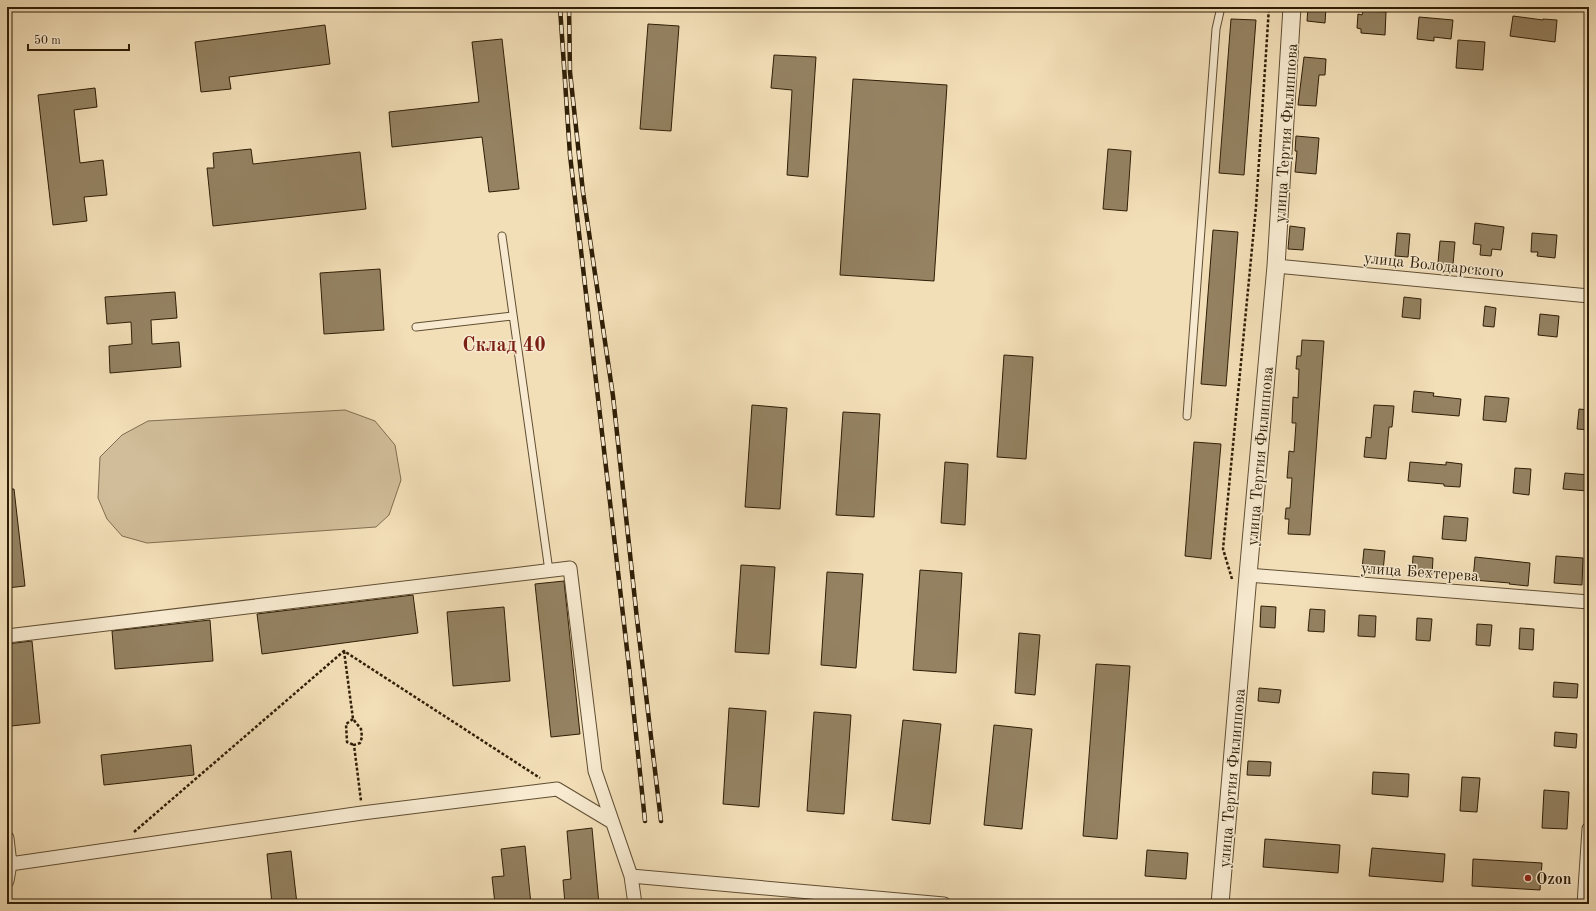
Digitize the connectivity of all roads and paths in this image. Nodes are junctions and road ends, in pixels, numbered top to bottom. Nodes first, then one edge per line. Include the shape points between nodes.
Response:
1 (1221, 7) edge
2 (1269, 7) edge
3 (1292, 7) edge
4 (502, 236) dead end
5 (1276, 266) junction
6 (1589, 296) edge
7 (513, 316) junction
8 (416, 326) dead end
9 (1187, 416) dead end
10 (549, 571) junction
11 (1248, 575) junction
12 (1234, 585) dead end
13 (1589, 602) edge
14 (7, 636) edge
15 (344, 651) junction
16 (353, 719) junction
17 (354, 745) junction
18 (557, 789) junction
19 (362, 814) junction
20 (612, 822) junction
21 (1589, 829) edge
22 (133, 834) dead end
23 (7, 838) edge
24 (10, 864) junction
25 (631, 876) junction
26 (7, 881) edge
27 (634, 904) edge
28 (944, 904) edge
29 (1220, 904) edge
30 (1584, 904) edge

1 - 9 lane via 1216,29
2 - 12 path via 1256,207 1224,549
3 - 5 street, улица Тертия Филиппова
4 - 7 lane
5 - 6 street, улица Володарского
5 - 11 street, улица Тертия Филиппова
7 - 8 lane
7 - 10 lane
10 - 14 street
10 - 20 street via 570,568 595,771
11 - 13 street, улица Бехтерева
11 - 29 street, улица Тертия Филиппова
15 - 16 path
15 - 18 path
15 - 22 path
16 - 17 path via 361,729 362,737 360,743
16 - 17 path via 346,724 346,733 347,742
17 - 19 path
18 - 19 street
18 - 20 street
19 - 24 street
20 - 25 street
21 - 30 street
23 - 24 street
24 - 26 street
25 - 27 street
25 - 28 street

